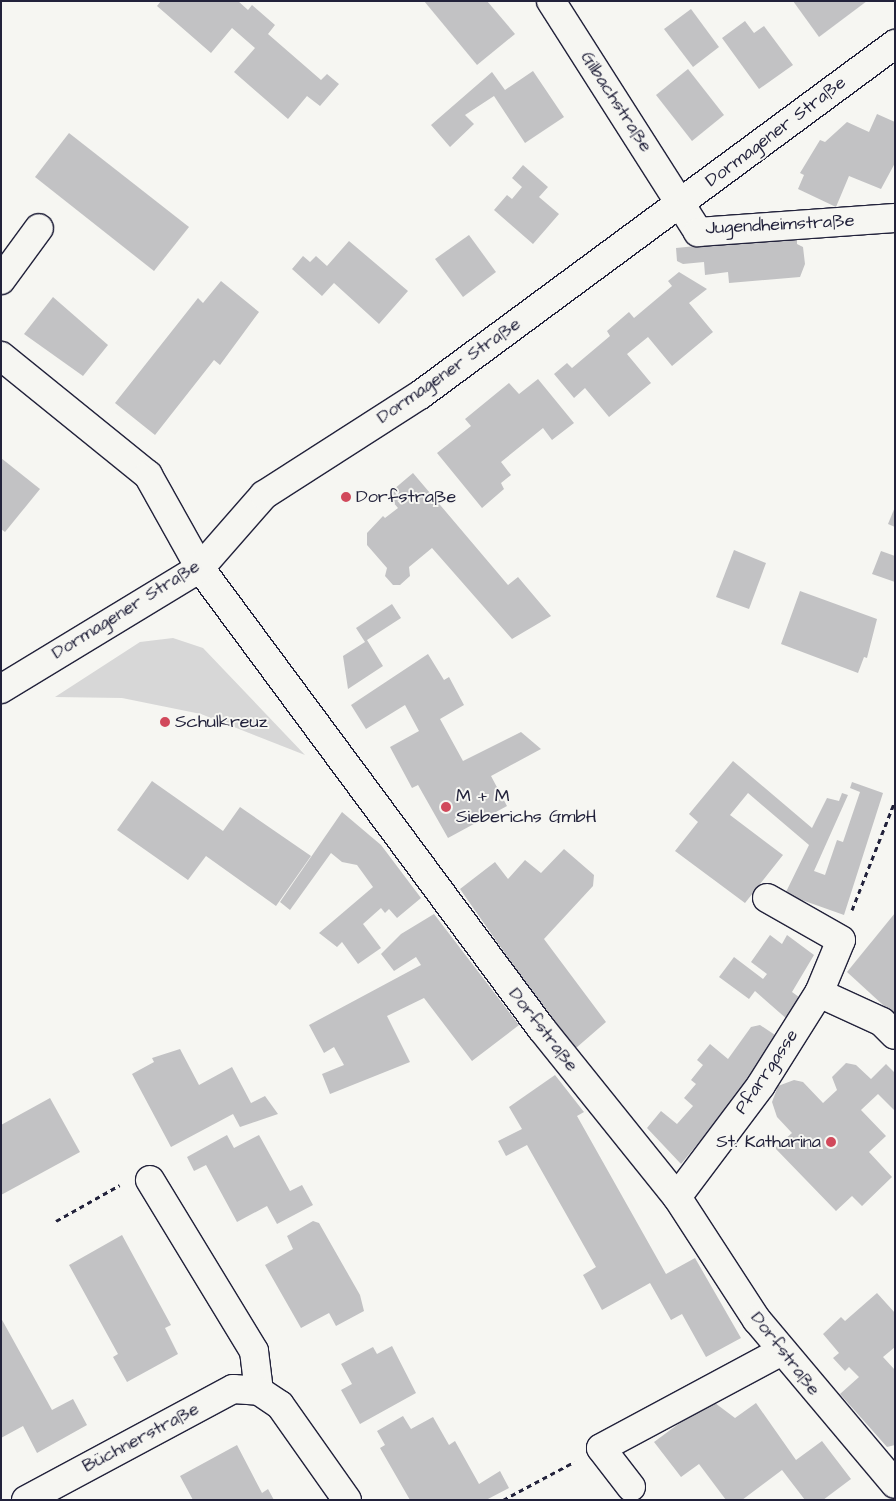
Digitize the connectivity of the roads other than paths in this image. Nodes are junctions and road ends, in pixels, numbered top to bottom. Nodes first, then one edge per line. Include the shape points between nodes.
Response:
1 (551, 1) edge
2 (895, 44) edge
3 (680, 203) junction
4 (895, 218) edge
5 (39, 228) dead end
6 (1, 280) edge
7 (1, 356) edge
8 (200, 568) junction
9 (1, 689) edge
10 (767, 898) dead end
11 (819, 993) junction
12 (895, 1035) edge
13 (150, 1180) road end
14 (677, 1197) junction
15 (782, 1351) junction
16 (260, 1391) junction
17 (895, 1484) edge
18 (631, 1487) dead end
19 (340, 1498) edge
20 (26, 1500) edge

1 - 3 street, Gilbachstraße
2 - 3 street, Dormagener Straße
3 - 4 street, Jugendheimstraße via 698,232
3 - 8 street, Dormagener Straße via 420,395 264,494
5 - 6 street
7 - 8 street, Dorfstraße via 148,475
8 - 9 street, Dormagener Straße
8 - 14 street, Dorfstraße via 540,1028
10 - 11 street, Pfarrgasse via 841,940
11 - 12 street via 882,1022
11 - 14 street, Pfarrgasse via 761,1085
13 - 16 street via 254,1351
14 - 15 street, Dorfstraße via 757,1320
15 - 17 street, Dorfstraße
15 - 18 street via 601,1448
16 - 19 street via 280,1405
16 - 20 street, Büchnerstraße via 233,1389

